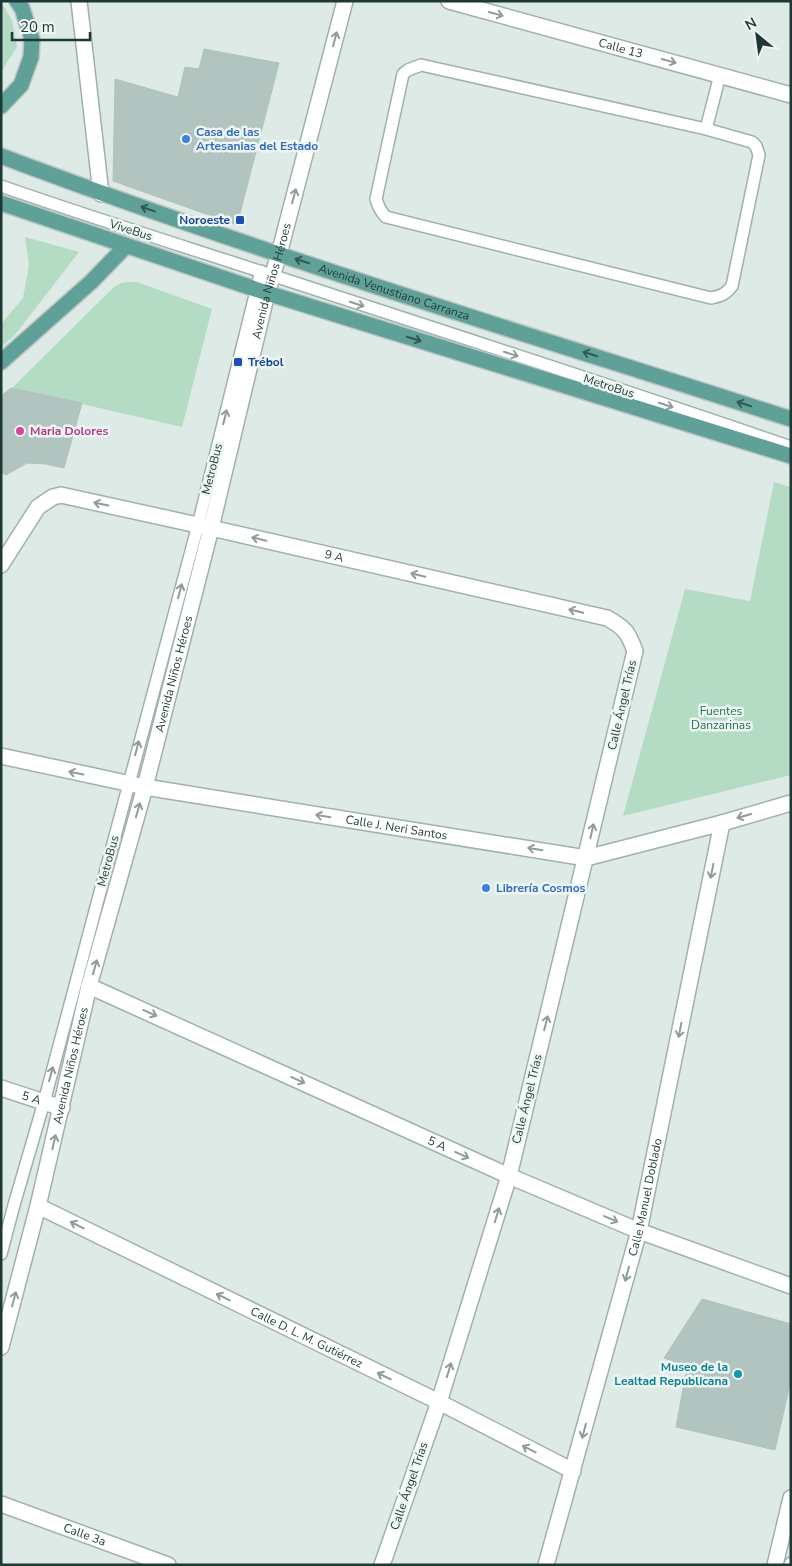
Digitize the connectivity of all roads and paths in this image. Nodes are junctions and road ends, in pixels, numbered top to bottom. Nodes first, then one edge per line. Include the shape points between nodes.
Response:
1 (79, 1) edge
2 (345, 1) edge
3 (449, 1) edge
4 (21, 3) edge
5 (720, 75) junction
6 (791, 95) edge
7 (1, 106) edge
8 (706, 130) junction
9 (1, 156) edge
10 (1, 186) edge
11 (101, 194) junction
12 (1, 203) edge
13 (126, 246) junction
14 (279, 254) junction
15 (266, 273) junction
16 (262, 291) junction
17 (1, 362) edge
18 (791, 419) edge
19 (791, 447) edge
20 (791, 456) edge
21 (204, 526) junction
22 (1, 565) edge
23 (622, 627) joint
24 (1, 756) edge
25 (128, 784) junction
26 (144, 787) junction
27 (791, 803) edge
28 (722, 823) junction
29 (586, 858) junction
30 (89, 986) junction
31 (1, 1088) edge
32 (44, 1102) junction
33 (62, 1108) junction
34 (509, 1176) junction
35 (38, 1206) junction
36 (639, 1231) junction
37 (1, 1254) edge
38 (791, 1286) edge
39 (1, 1346) edge
40 (439, 1402) junction
41 (573, 1471) junction
42 (791, 1498) edge
43 (1, 1504) edge
44 (168, 1565) edge
45 (382, 1565) edge
46 (546, 1565) edge
47 (775, 1565) edge

1 - 11 street
14 -> 2 street, Avenida Niños Héroes
3 -> 5 street, Calle 13
4 - 7 main road via 32,39 31,57 21,85
5 - 6 street, Calle 13
5 - 8 lane
8 - 8 lane via 752,142 759,154 732,286 720,297 711,298 386,217 377,204 404,74 421,65
9 - 11 main road, Avenida Venustiano Carranza
10 - 15 lane, ViveBus
14 -> 11 main road, Avenida Venustiano Carranza
12 - 13 main road
13 - 16 main road
13 - 17 main road via 91,282
14 - 15 street, Avenida Niños Héroes
18 -> 14 main road, Avenida Venustiano Carranza
15 - 16 street, Avenida Niños Héroes
15 -> 19 lane, MetroBus
16 -> 20 main road
21 -> 16 street, Avenida Niños Héroes
21 -> 22 street, 9 A via 61,495 38,507
23 -> 21 street, 9 A via 607,618
25 -> 21 lane, MetroBus
21 - 26 street, Avenida Niños Héroes
29 -> 23 street, Calle Ángel Trías via 635,652
25 -> 24 street, Calle J. Neri Santos
25 - 26 street, Calle J. Neri Santos
32 -> 25 lane, MetroBus
29 -> 26 street, Calle J. Neri Santos
30 -> 26 street, Avenida Niños Héroes
27 -> 28 street, Calle J. Neri Santos
28 - 29 street, Calle J. Neri Santos
28 -> 36 street, Calle Manuel Doblado
34 -> 29 street, Calle Ángel Trías
30 - 33 street, Avenida Niños Héroes
30 -> 34 street, 5 A
31 - 32 street, 5 A
32 - 33 street, 5 A
32 - 37 lane, MetroBus
35 -> 33 street, Avenida Niños Héroes
34 -> 36 street, 5 A
40 -> 34 street, Calle Ángel Trías
39 -> 35 street, Avenida Niños Héroes
40 -> 35 street, Calle D. L. M. Gutiérrez
36 - 38 street, 5 A
36 -> 41 street, Calle Manuel Doblado
41 -> 40 street, Calle D. L. M. Gutiérrez
40 - 45 street, Calle Ángel Trías
41 - 46 street, Calle Manuel Doblado
42 - 47 street
43 - 44 street, Calle 3a

